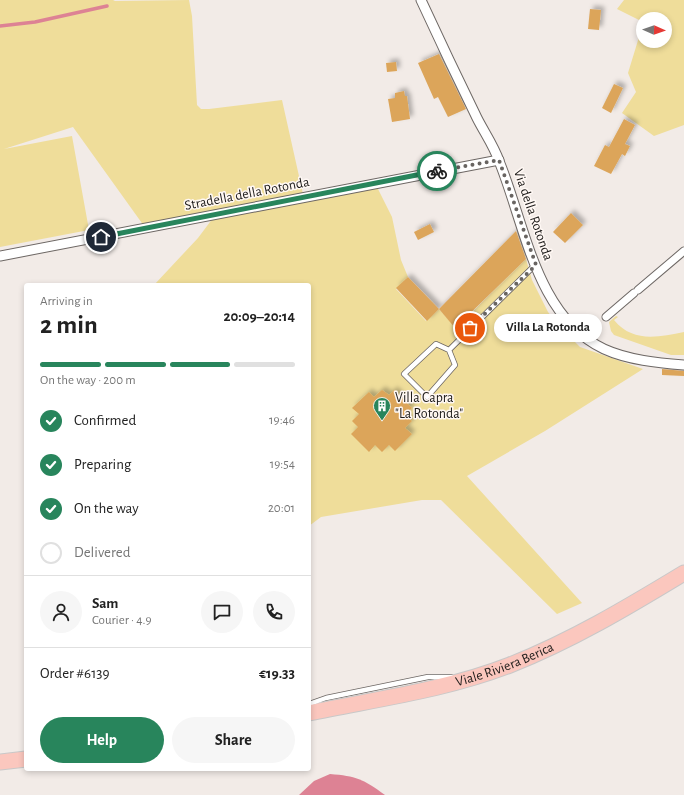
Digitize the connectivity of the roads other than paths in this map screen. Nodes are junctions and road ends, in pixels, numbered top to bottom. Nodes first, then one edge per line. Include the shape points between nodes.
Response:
1 (421, 0) edge
2 (499, 160) junction
3 (684, 251) edge
4 (0, 256) edge
5 (536, 265) junction
6 (606, 317) dead end
7 (448, 350) junction
8 (684, 365) edge
9 (684, 573) edge
10 (473, 677) junction
11 (311, 703) edge
12 (311, 713) edge
13 (24, 759) edge
14 (0, 762) edge

1 - 2 street, Via della Rotonda via 492,136
2 - 4 street, Stradella della Rotonda
2 - 5 street, Via della Rotonda
3 - 6 street
5 - 7 lane
5 - 8 street, Via della Rotonda via 550,297 568,323 584,338 605,349 627,356
7 - 7 lane via 436,344 404,374 427,397 455,365
9 - 10 main road, Viale Riviera Berica via 567,640 509,665
10 - 11 lane via 428,677
10 - 12 main road, Viale Riviera Berica
13 - 14 main road

